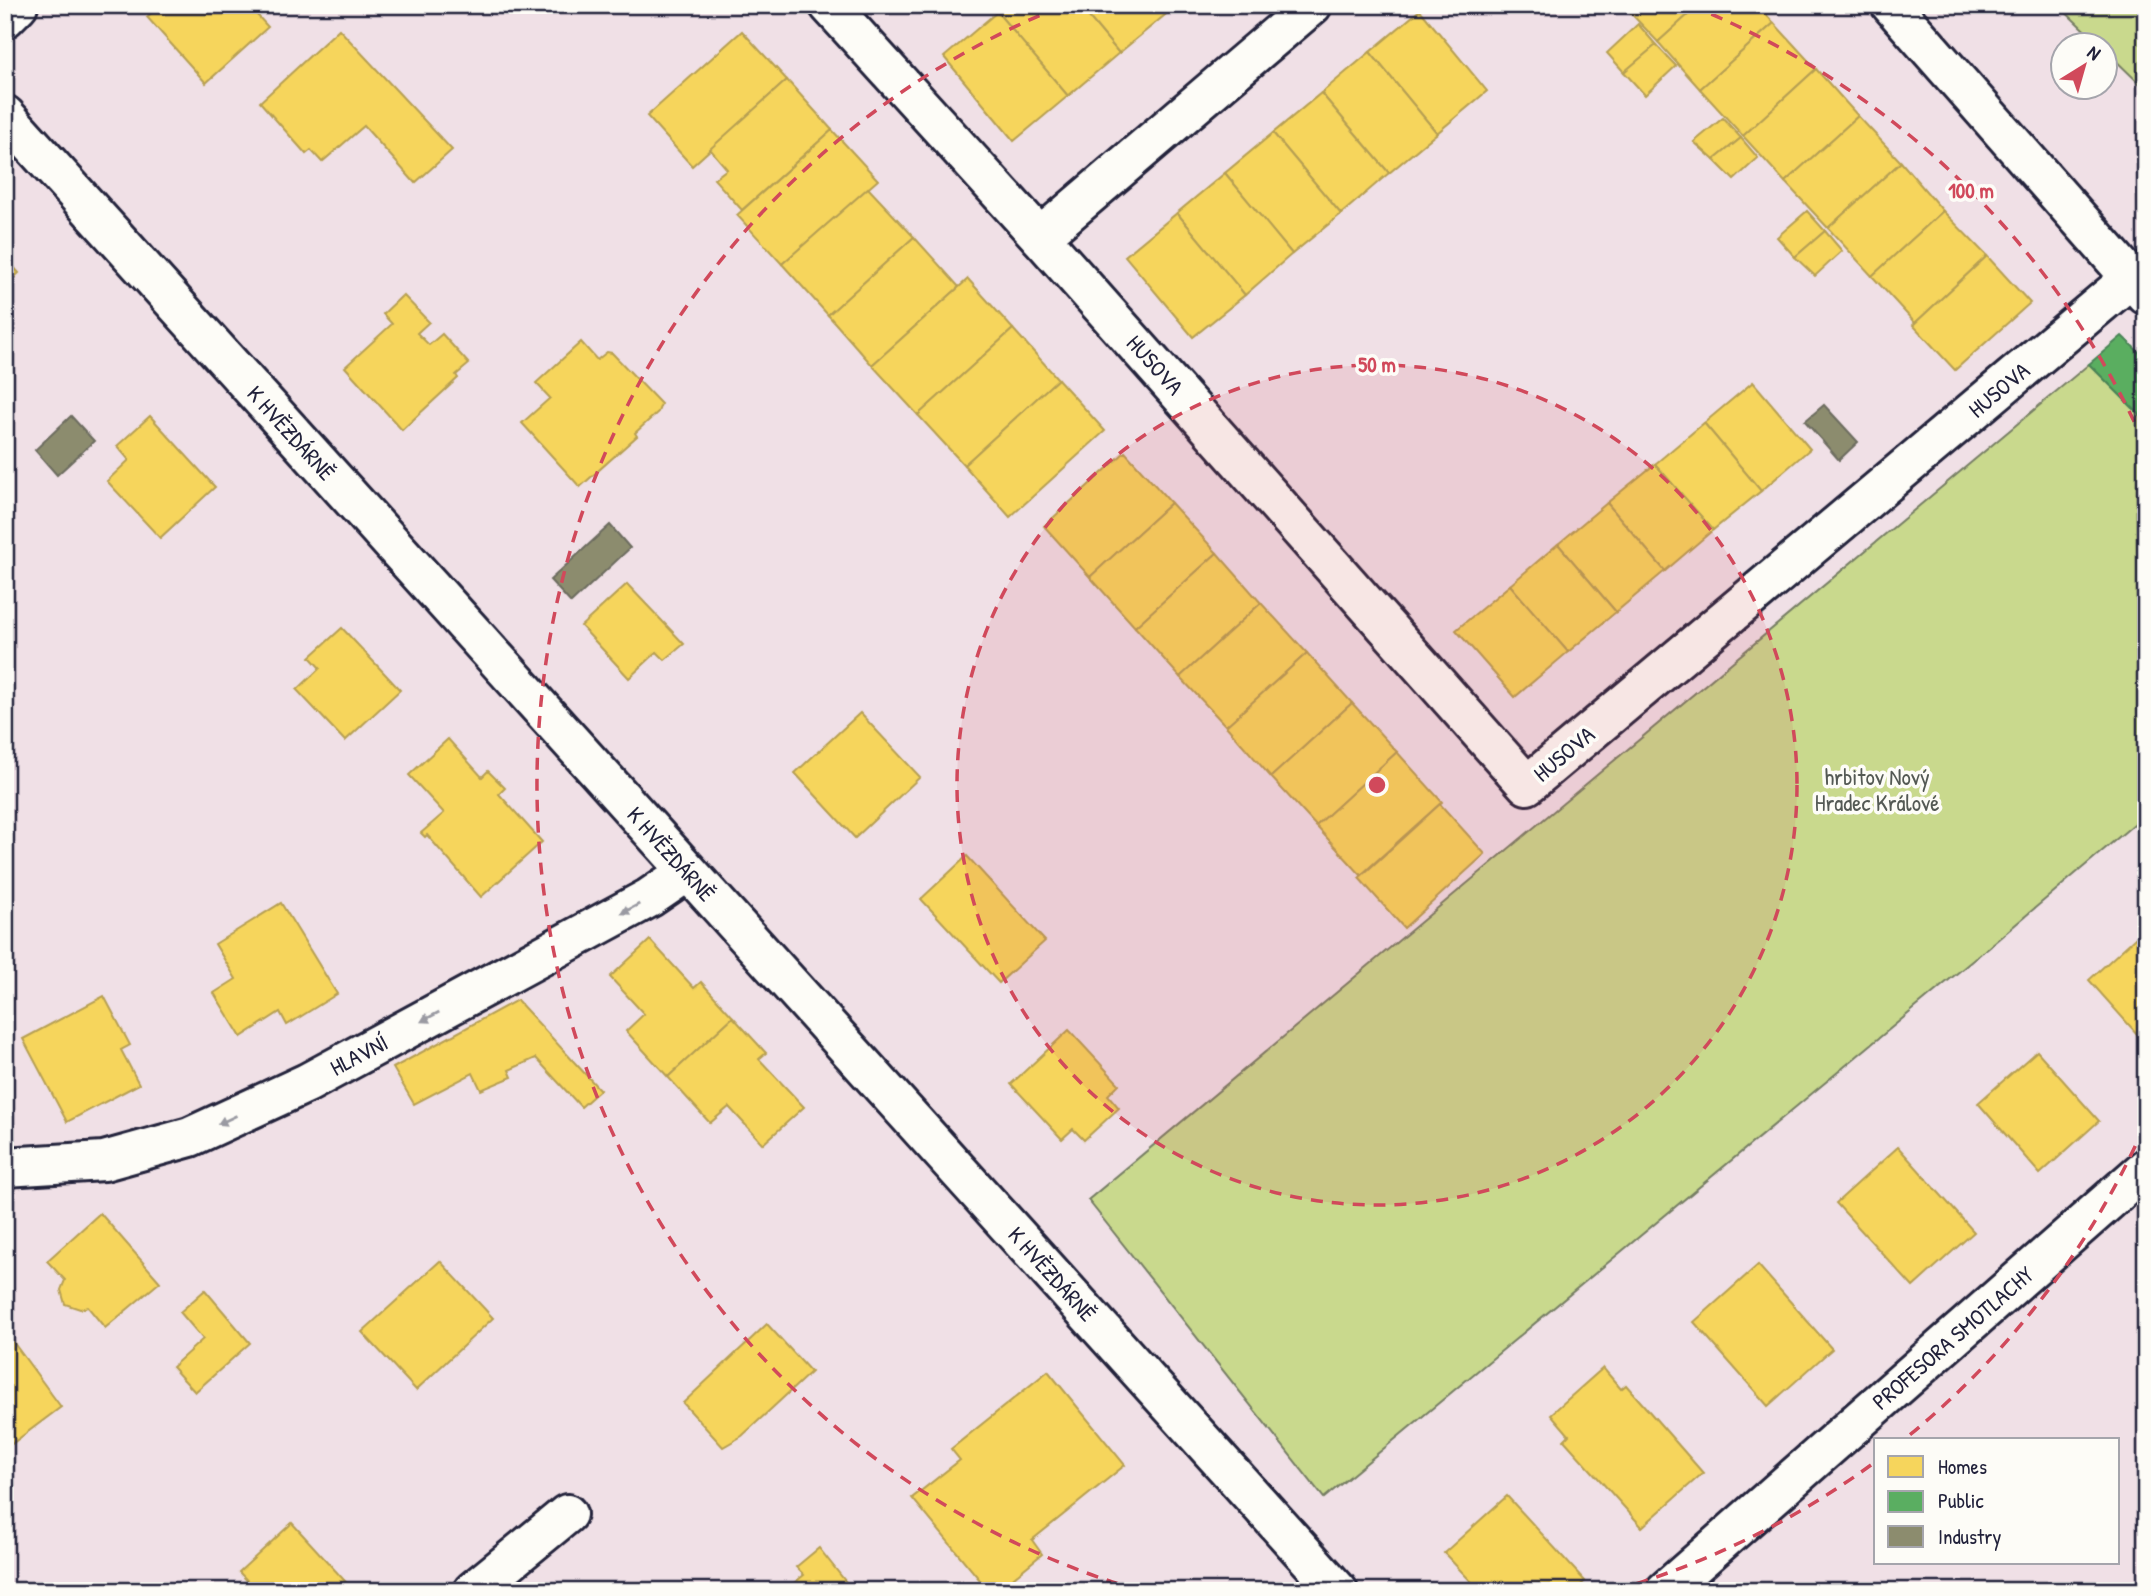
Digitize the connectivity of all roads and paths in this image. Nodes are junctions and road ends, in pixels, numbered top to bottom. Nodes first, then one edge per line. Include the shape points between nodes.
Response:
1 (18, 5) edge
2 (829, 5) edge
3 (1312, 5) edge
4 (1891, 5) edge
5 (5, 18) edge
6 (5, 115) edge
7 (1040, 237) junction
8 (2138, 287) edge
9 (687, 872) junction
10 (5, 1167) edge
11 (2146, 1168) edge
12 (567, 1514) dead end
13 (473, 1591) edge
14 (1338, 1591) edge
15 (1665, 1591) edge

1 - 5 street
2 - 7 street, HUSOVA
3 - 7 street
4 - 8 street, HUSOVA
6 - 9 street, K HVĚZDÁRNĚ
7 - 8 street, HUSOVA via 1527,785
9 -> 10 street, HLAVNÍ via 649,898 320,1076 190,1138 104,1161
9 - 14 street, K HVĚZDÁRNĚ
11 - 15 street, PROFESORA SMOTLACHY
12 - 13 street

